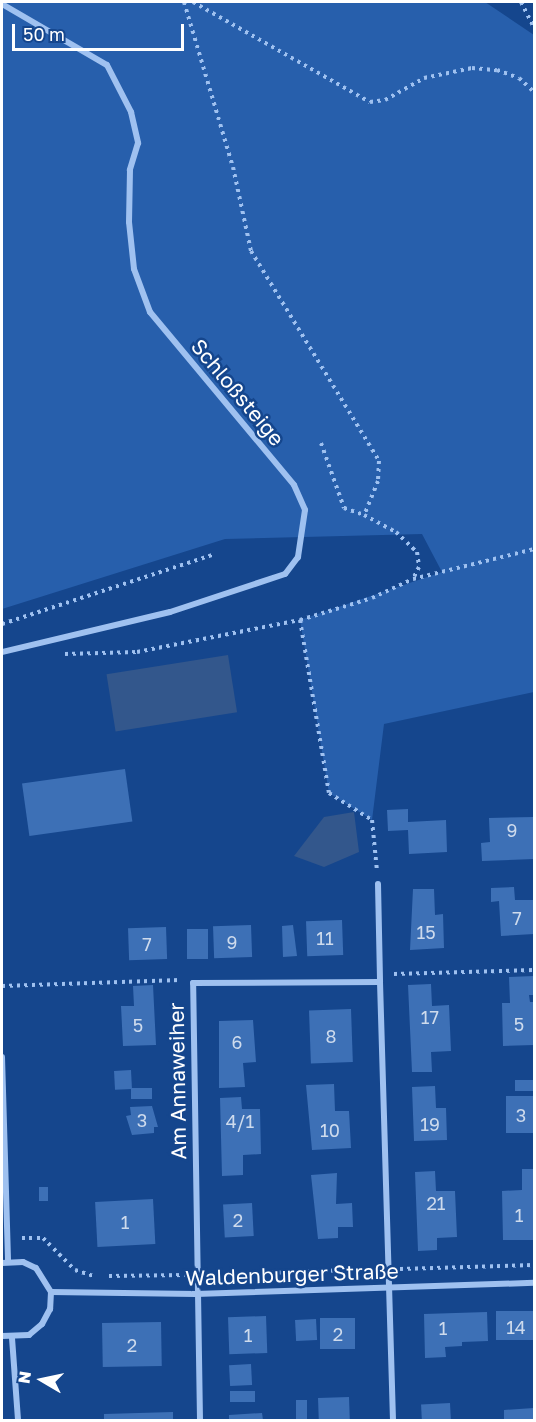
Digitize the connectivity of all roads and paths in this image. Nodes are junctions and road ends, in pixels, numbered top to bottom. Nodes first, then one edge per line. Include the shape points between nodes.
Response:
1 (184, 2) edge
2 (193, 2) edge
3 (521, 2) edge
4 (2, 4) edge
5 (534, 28) edge
6 (534, 92) edge
7 (321, 443) dead end
8 (364, 515) junction
9 (534, 549) edge
10 (215, 554) dead end
11 (414, 579) junction
12 (300, 620) junction
13 (2, 624) edge
14 (2, 652) edge
15 (58, 654) dead end
16 (378, 884) joint
17 (534, 970) edge
18 (380, 975) junction
19 (380, 982) junction
20 (193, 983) junction
21 (2, 986) edge
22 (2, 1057) edge
23 (7, 1238) junction
24 (5, 1262) edge
25 (534, 1265) edge
26 (389, 1269) junction
27 (196, 1275) junction
28 (534, 1283) edge
29 (390, 1288) junction
30 (51, 1292) junction
31 (196, 1294) junction
32 (2, 1336) edge
33 (12, 1338) junction
34 (18, 1420) edge
35 (200, 1420) edge
36 (393, 1420) edge

1 - 8 path via 233,167 251,251 379,461 378,481
2 - 6 path via 370,102 385,100 424,78 472,68 497,70 519,78
3 - 5 path
4 - 14 street, Schloßsteige via 106,65 132,112 138,143 130,170 129,222 134,268 150,312 294,485 305,510 298,557 285,574 170,612
7 - 8 path via 344,508
8 - 11 path via 396,532 417,552 419,567
9 - 11 path
10 - 13 path
11 - 12 path via 372,598
12 - 15 path via 137,652
12 - 16 path via 329,794 372,820
16 - 18 street
17 - 18 path
18 - 19 street
19 - 20 street, Am Annaweiher
19 - 26 street
20 - 21 path via 174,979
20 - 27 street, Am Annaweiher
22 - 23 street
23 - 24 street
23 - 27 path via 43,1238 75,1270 92,1276
24 - 30 street via 36,1268
25 - 26 path
26 - 27 path
26 - 29 street
27 - 31 street, Am Annaweiher
28 - 29 street, Waldenburger Straße
29 - 31 street, Waldenburger Straße
29 - 36 street
30 - 31 street, Waldenburger Straße
30 - 33 street via 50,1310 42,1324 29,1335
31 - 35 street, Am Annaweiher
32 - 33 street
33 - 34 street

